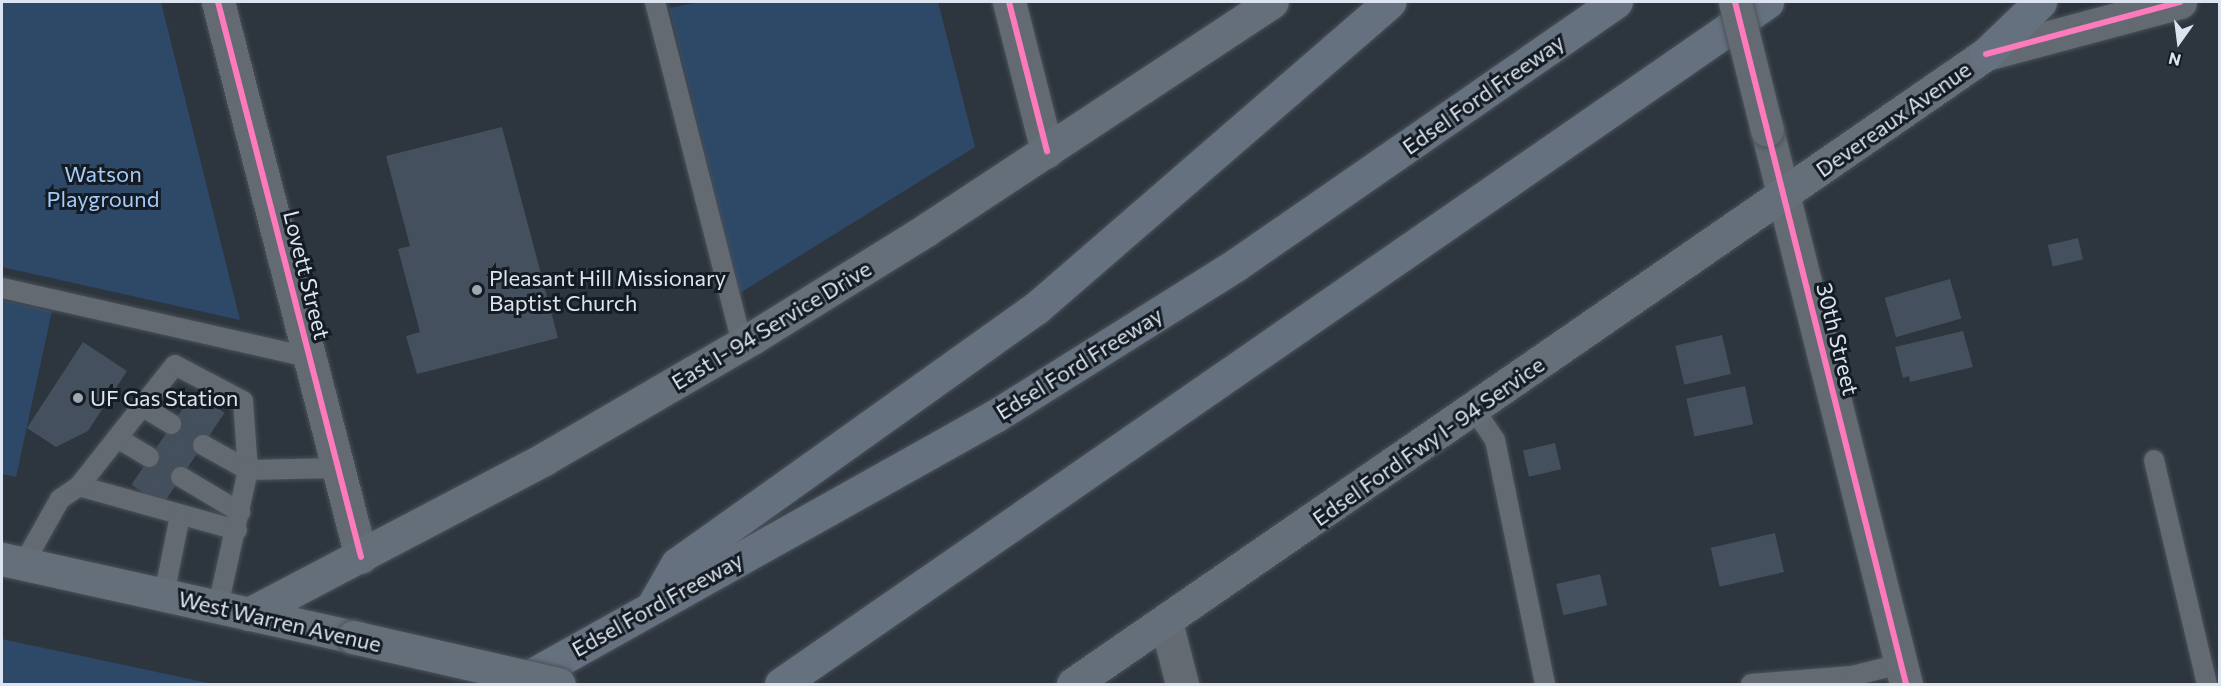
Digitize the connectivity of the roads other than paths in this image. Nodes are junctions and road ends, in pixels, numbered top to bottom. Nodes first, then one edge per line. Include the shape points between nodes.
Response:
1 (218, 2) edge
2 (655, 2) edge
3 (1009, 2) edge
4 (1272, 2) edge
5 (1390, 2) edge
6 (1616, 2) edge
7 (1735, 2) edge
8 (1767, 2) edge
9 (2040, 2) edge
10 (2180, 2) edge
11 (1986, 54) junction
12 (1047, 151) junction
13 (1783, 196) junction
14 (2, 288) edge
15 (742, 344) junction
16 (309, 357) junction
17 (143, 407) junction
18 (1474, 409) junction
19 (171, 424) dead end
20 (119, 439) junction
21 (203, 445) dead end
22 (149, 457) dead end
23 (2154, 460) dead end
24 (338, 468) junction
25 (248, 470) junction
26 (181, 477) dead end
27 (79, 486) junction
28 (180, 516) junction
29 (238, 521) junction
30 (361, 557) junction
31 (13, 561) edge
32 (164, 595) junction
33 (654, 605) junction
34 (233, 610) junction
35 (1166, 622) junction
36 (1903, 674) edge
37 (516, 684) edge
38 (559, 684) edge
39 (782, 684) edge
40 (1073, 684) edge
41 (1182, 684) edge
42 (1545, 684) edge
43 (1751, 684) edge
44 (2207, 684) edge

1 - 16 street, Lovett Street
2 - 15 lane
3 - 12 street
4 - 12 main road, East I- 94 Service Drive
5 - 33 highway via 1035,309 677,564
6 - 33 highway, Edsel Ford Freeway via 1237,264 995,416
7 - 13 street, 30th Street, bridge
8 - 39 highway
9 - 11 highway
10 - 11 street, Devereaux Avenue
11 - 13 main road, Devereaux Avenue
12 - 15 main road, East I- 94 Service Drive
13 - 18 main road, Edsel Ford Fwy I- 94 Service
13 - 36 street, 30th Street
14 - 16 lane
15 - 30 main road, East I- 94 Service Drive via 544,459
16 - 24 street, Lovett Street
17 - 19 lane
17 - 20 lane
17 - 25 lane via 175,365 243,401
18 - 35 main road, Edsel Ford Fwy I- 94 Service
18 - 42 lane via 1495,440
20 - 22 lane
20 - 27 lane
21 - 25 lane
23 - 44 lane
24 - 25 lane
24 - 30 street, Lovett Street
25 - 29 lane
26 - 29 lane
27 - 28 lane
27 - 31 lane via 60,499
28 - 29 lane
28 - 32 lane
29 - 34 lane
30 - 34 main road, East I- 94 Service Drive
31 - 32 main road, West Warren Avenue
32 - 34 main road, West Warren Avenue
33 - 37 highway, Edsel Ford Freeway
34 - 38 main road, West Warren Avenue, bridge
35 - 40 main road, Edsel Ford Fwy I- 94 Service
35 - 41 street
36 - 43 lane

